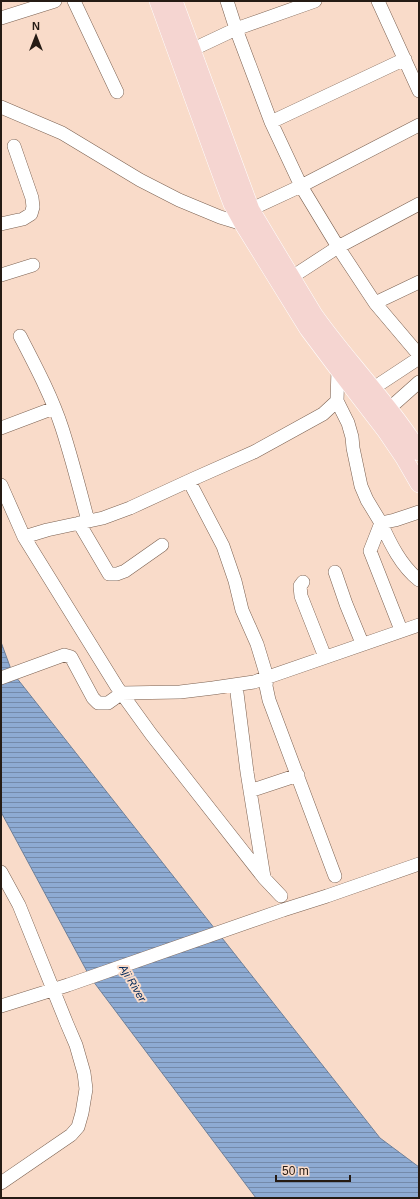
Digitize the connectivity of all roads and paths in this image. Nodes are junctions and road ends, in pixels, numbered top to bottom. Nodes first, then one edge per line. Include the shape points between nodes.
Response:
1 (55, 1) edge
2 (74, 1) edge
3 (158, 1) edge
4 (174, 1) edge
5 (227, 1) edge
6 (315, 1) edge
7 (378, 1) edge
8 (1, 18) edge
9 (236, 29) junction
10 (184, 53) junction
11 (404, 59) junction
12 (419, 91) edge
13 (117, 92) dead end
14 (1, 107) edge
15 (271, 122) junction
16 (419, 126) edge
17 (14, 146) dead end
18 (301, 186) junction
19 (419, 204) edge
20 (244, 216) junction
21 (1, 224) edge
22 (338, 247) junction
23 (33, 265) dead end
24 (1, 274) edge
25 (292, 277) junction
26 (419, 282) edge
27 (375, 303) junction
28 (20, 336) dead end
29 (419, 356) edge
30 (344, 365) junction
31 (419, 382) edge
32 (366, 393) junction
33 (337, 401) junction
34 (54, 408) junction
35 (383, 414) junction
36 (1, 428) edge
37 (419, 452) edge
38 (189, 481) junction
39 (419, 484) edge
40 (1, 485) edge
41 (419, 512) edge
42 (83, 522) junction
43 (381, 523) junction
44 (24, 537) junction
45 (162, 545) dead end
46 (334, 572) dead end
47 (419, 580) edge
48 (303, 582) dead end
49 (419, 625) edge
50 (401, 630) junction
51 (362, 644) junction
52 (325, 657) junction
53 (1, 678) edge
54 (267, 678) junction
55 (236, 685) junction
56 (122, 693) junction
57 (298, 776) junction
58 (250, 791) junction
59 (419, 864) edge
60 (1, 872) edge
61 (335, 876) dead end
62 (264, 878) junction
63 (281, 896) dead end
64 (53, 989) junction
65 (1, 1006) edge
66 (1, 1183) edge

1 - 8 street
2 - 13 street
3 - 10 main road
4 - 10 main road
5 - 9 street
6 - 9 street
7 - 11 street
9 - 10 street
9 - 15 street
10 - 20 main road
11 - 12 street
11 - 15 street
14 - 20 street via 62,133 140,180 179,200 220,217
15 - 18 street
16 - 18 street
17 - 21 street via 33,207 31,214 23,219
18 - 20 street
18 - 22 street
19 - 22 street
20 - 25 main road
20 - 30 main road via 308,328
22 - 25 street
22 - 27 street
23 - 24 street
25 - 30 main road
26 - 27 street
27 - 29 street
28 - 34 street
29 - 32 street
30 - 32 main road
30 - 33 street
31 - 35 street
32 - 35 main road
33 - 38 street via 323,414 254,452
33 - 43 street via 352,437 361,486
34 - 36 street
34 - 42 street via 74,469
35 - 37 main road via 413,441
35 - 39 main road
38 - 42 street via 130,508
38 - 54 street via 223,546 242,610 257,644
40 - 44 street
41 - 43 street
42 - 44 street
42 - 45 street via 109,574 125,571
43 - 47 street via 403,563
43 - 50 street via 370,551
44 - 56 street
46 - 51 street
48 - 52 street via 300,586 301,596
49 - 50 street
50 - 51 street
51 - 52 street
52 - 54 street
53 - 56 street via 64,655 70,657 98,703 108,703
54 - 55 street
54 - 57 street via 269,700
55 - 56 street via 180,692
55 - 58 street
56 - 62 street via 155,740
57 - 58 street
57 - 61 street
58 - 62 street
59 - 64 street
60 - 64 street via 19,905
62 - 63 street
64 - 65 street
64 - 66 street via 76,1045 84,1073 86,1089 82,1113 78,1127 71,1135

